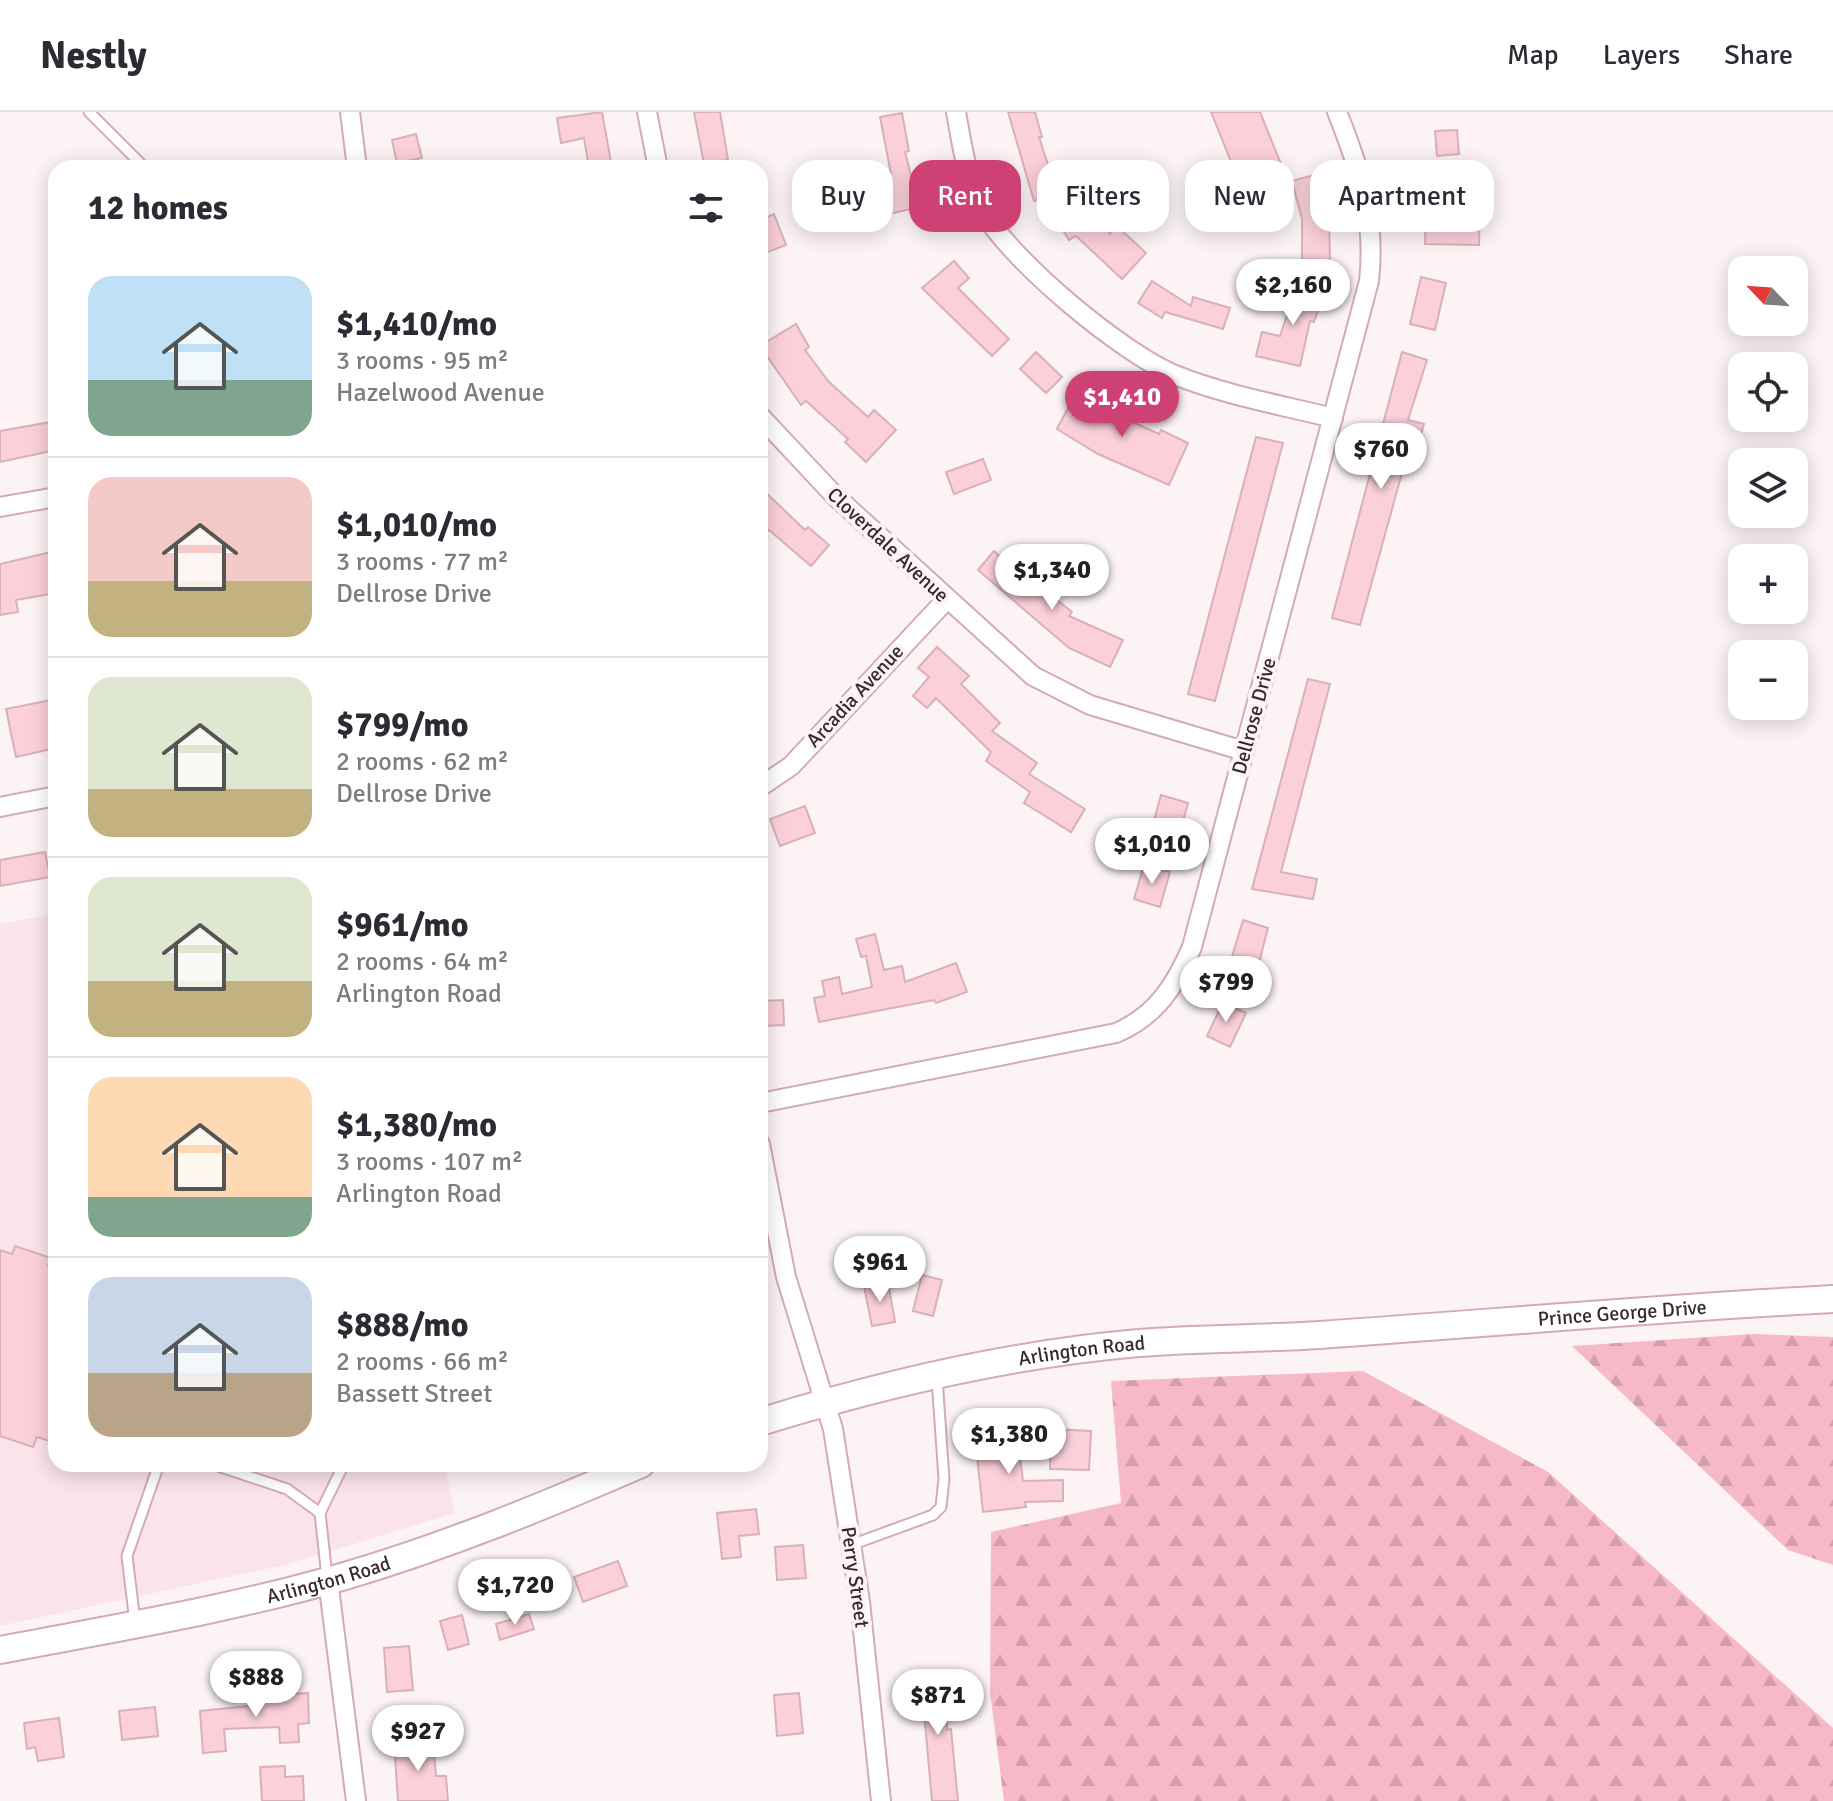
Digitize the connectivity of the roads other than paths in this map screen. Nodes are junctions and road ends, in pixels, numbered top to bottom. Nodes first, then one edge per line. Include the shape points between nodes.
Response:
1 (89, 112) edge
2 (350, 112) edge
3 (647, 112) edge
4 (956, 112) edge
5 (1337, 112) edge
6 (137, 160) edge
7 (356, 160) edge
8 (656, 160) edge
9 (1333, 418) junction
10 (768, 425) edge
11 (48, 498) edge
12 (0, 507) edge
13 (946, 600) junction
14 (1244, 751) junction
15 (768, 782) edge
16 (48, 798) edge
17 (0, 807) edge
18 (768, 1101) edge
19 (768, 1185) edge
20 (1833, 1299) edge
21 (1411, 1327) joint
22 (937, 1376) junction
23 (825, 1402) junction
24 (768, 1420) edge
25 (156, 1472) edge
26 (236, 1472) edge
27 (340, 1472) edge
28 (621, 1472) edge
29 (320, 1513) junction
30 (851, 1545) junction
31 (328, 1580) junction
32 (136, 1624) junction
33 (0, 1650) edge
34 (356, 1801) edge
35 (881, 1801) edge

1 - 6 lane
2 - 7 street
3 - 8 street
4 - 9 street via 965,159 984,212 1004,241 1086,316 1176,375
5 - 9 street, Dellrose Drive via 1368,198 1373,247
9 - 14 street, Dellrose Drive
10 - 13 street, Cloverdale Avenue
11 - 12 street
13 - 14 street, Cloverdale Avenue via 1023,668 1061,693
13 - 15 street, Arcadia Avenue via 791,766
14 - 18 street, Dellrose Drive via 1192,947 1170,992 1153,1011 1116,1033
16 - 17 street
19 - 23 street, Perry Street via 786,1277
20 - 21 main road, Prince George Drive
21 - 22 main road, Arlington Road via 1139,1343
22 - 23 main road, Arlington Road
22 - 30 lane via 941,1507 933,1515
23 - 24 main road, Arlington Road
23 - 30 street, Perry Street
25 - 32 lane via 127,1556
26 - 29 lane via 287,1489
27 - 29 lane
28 - 31 main road, Arlington Road via 447,1543
29 - 31 lane
30 - 35 street, Perry Street
31 - 32 main road, Arlington Road
31 - 34 street
32 - 33 main road, Arlington Road

